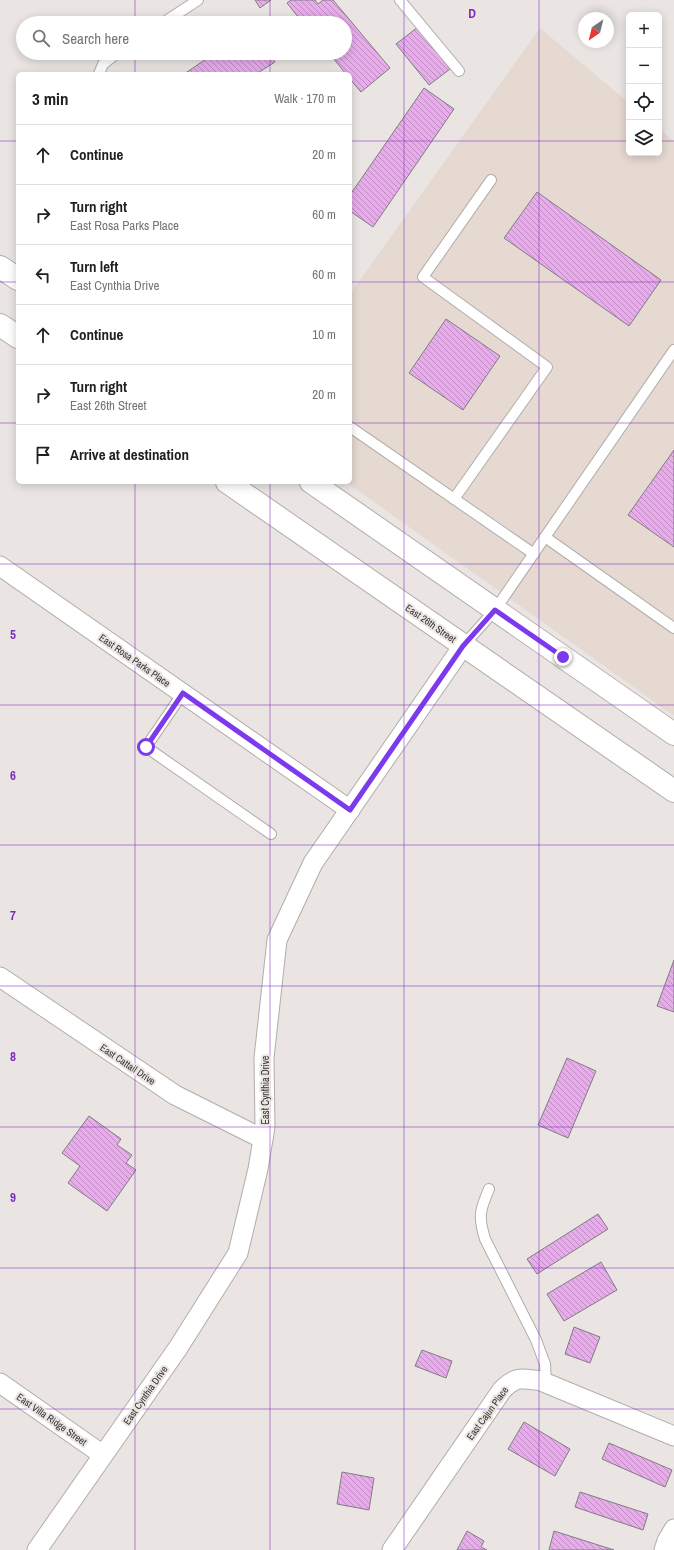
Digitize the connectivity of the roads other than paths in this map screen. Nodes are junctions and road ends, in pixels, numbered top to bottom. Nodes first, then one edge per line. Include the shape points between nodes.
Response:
1 (198, 0) edge
2 (400, 0) edge
3 (174, 16) edge
4 (108, 60) edge
5 (459, 71) dead end
6 (100, 72) edge
7 (491, 180) dead end
8 (0, 267) edge
9 (16, 278) edge
10 (0, 325) edge
11 (16, 336) edge
12 (674, 350) edge
13 (352, 429) edge
14 (230, 484) edge
15 (314, 484) edge
16 (454, 499) junction
17 (545, 537) junction
18 (534, 554) junction
19 (0, 566) edge
20 (495, 610) junction
21 (674, 628) edge
22 (463, 646) junction
23 (183, 693) junction
24 (674, 734) edge
25 (674, 790) edge
26 (350, 810) junction
27 (271, 834) dead end
28 (0, 976) edge
29 (263, 1139) junction
30 (489, 1188) dead end
31 (546, 1382) junction
32 (0, 1383) edge
33 (674, 1436) edge
34 (103, 1455) junction
35 (674, 1529) edge
36 (37, 1550) edge
37 (392, 1550) edge
38 (664, 1550) edge

1 - 3 lane
2 - 5 lane
4 - 6 lane
7 - 16 lane via 422,277 547,366
8 - 9 main road
10 - 11 main road
12 - 17 lane
13 - 16 lane
14 - 22 main road, East 26th Street
15 - 20 main road
16 - 18 lane
17 - 18 lane
17 - 21 lane
18 - 20 lane
19 - 23 street, East Rosa Parks Place
20 - 22 lane
20 - 24 main road
22 - 25 main road, East 26th Street
22 - 26 street, East Cynthia Drive
23 - 26 street, East Rosa Parks Place
23 - 27 lane via 146,747
26 - 29 street, East Cynthia Drive via 313,863 277,940 264,1058
28 - 29 street, East Cattail Drive via 175,1095
29 - 34 street, East Cynthia Drive via 238,1254 178,1348
30 - 31 lane via 481,1207 480,1222 485,1239 536,1340 545,1364
31 - 33 street, East Cajun Place
31 - 37 street, East Cajun Place via 525,1379 510,1381
32 - 34 street, East Villa Ridge Street
34 - 36 street, East Cynthia Drive
35 - 38 street

